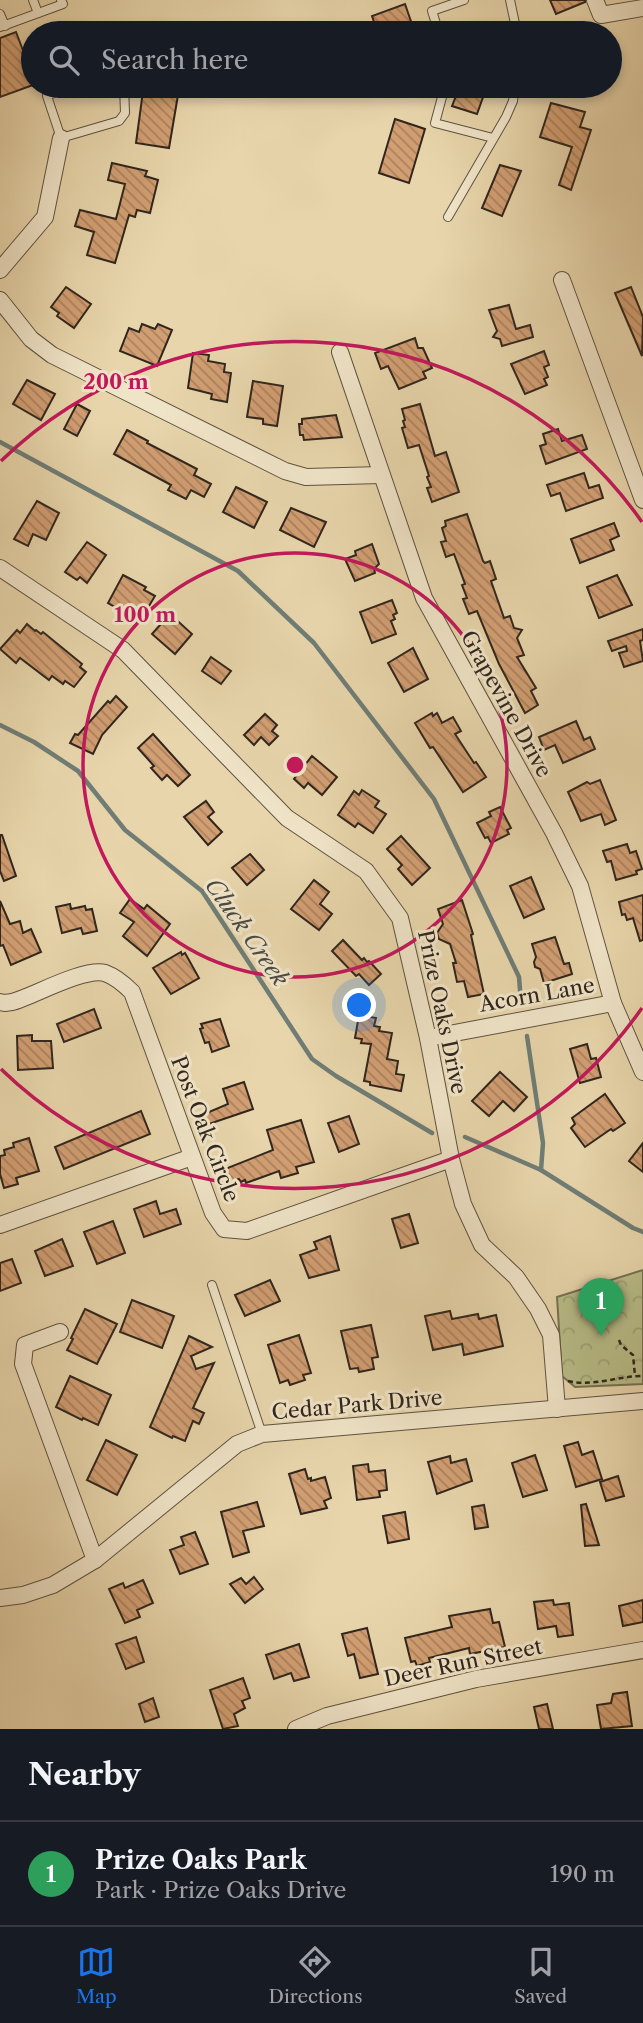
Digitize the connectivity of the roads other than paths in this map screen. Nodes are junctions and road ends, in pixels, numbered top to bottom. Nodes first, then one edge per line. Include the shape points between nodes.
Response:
1 (33, 0) edge
2 (61, 0) edge
3 (464, 0) edge
4 (509, 0) edge
5 (595, 0) edge
6 (49, 4) edge
7 (643, 8) edge
8 (38, 13) junction
9 (0, 14) edge
10 (435, 21) edge
11 (514, 21) edge
12 (2, 26) edge
13 (48, 98) edge
14 (124, 98) edge
15 (442, 98) edge
16 (513, 98) edge
17 (61, 138) junction
18 (493, 138) junction
19 (448, 217) dead end
20 (0, 270) edge
21 (562, 280) dead end
22 (0, 300) edge
23 (340, 352) dead end
24 (381, 475) junction
25 (643, 500) edge
26 (0, 568) edge
27 (0, 1002) edge
28 (613, 1003) junction
29 (428, 1038) junction
30 (643, 1072) edge
31 (192, 1157) junction
32 (451, 1159) junction
33 (0, 1225) edge
34 (212, 1285) dead end
35 (60, 1332) dead end
36 (643, 1401) edge
37 (557, 1409) junction
38 (262, 1434) junction
39 (95, 1560) junction
40 (0, 1598) edge
41 (643, 1650) edge
42 (296, 1729) edge

1 - 8 lane
2 - 6 lane via 63,4
3 - 10 lane via 432,11
4 - 11 lane
5 - 7 street via 601,15
6 - 8 lane
8 - 12 lane
9 - 12 lane
13 - 17 lane
14 - 17 lane via 125,113 119,121
15 - 18 lane via 435,123
16 - 18 lane
17 - 20 street via 45,217
18 - 19 lane
21 - 25 street
22 - 24 street via 31,339 52,355 285,471 306,477
23 - 24 street, Grapevine Drive
24 - 28 street, Grapevine Drive via 424,598 580,886
26 - 29 street, Prize Oaks Drive via 122,650 287,818 366,871 400,918
27 - 31 street, Post Oak Circle via 19,1000 83,975 102,972 119,979 132,992
28 - 29 street, Acorn Lane
28 - 30 street, Grapevine Drive
29 - 32 street, Prize Oaks Drive
31 - 32 street, Post Oak Circle via 213,1213 225,1229 247,1231
31 - 33 street
32 - 37 street, Prize Oaks Drive via 463,1204 482,1245 516,1277 551,1335
34 - 38 lane
35 - 39 street via 25,1345 23,1364
36 - 37 street, Cedar Park Drive
37 - 38 street, Cedar Park Drive
38 - 39 street, Cedar Park Drive via 237,1444
39 - 40 street, Cedar Park Drive via 53,1585
41 - 42 street, Deer Run Street via 476,1679 327,1716

